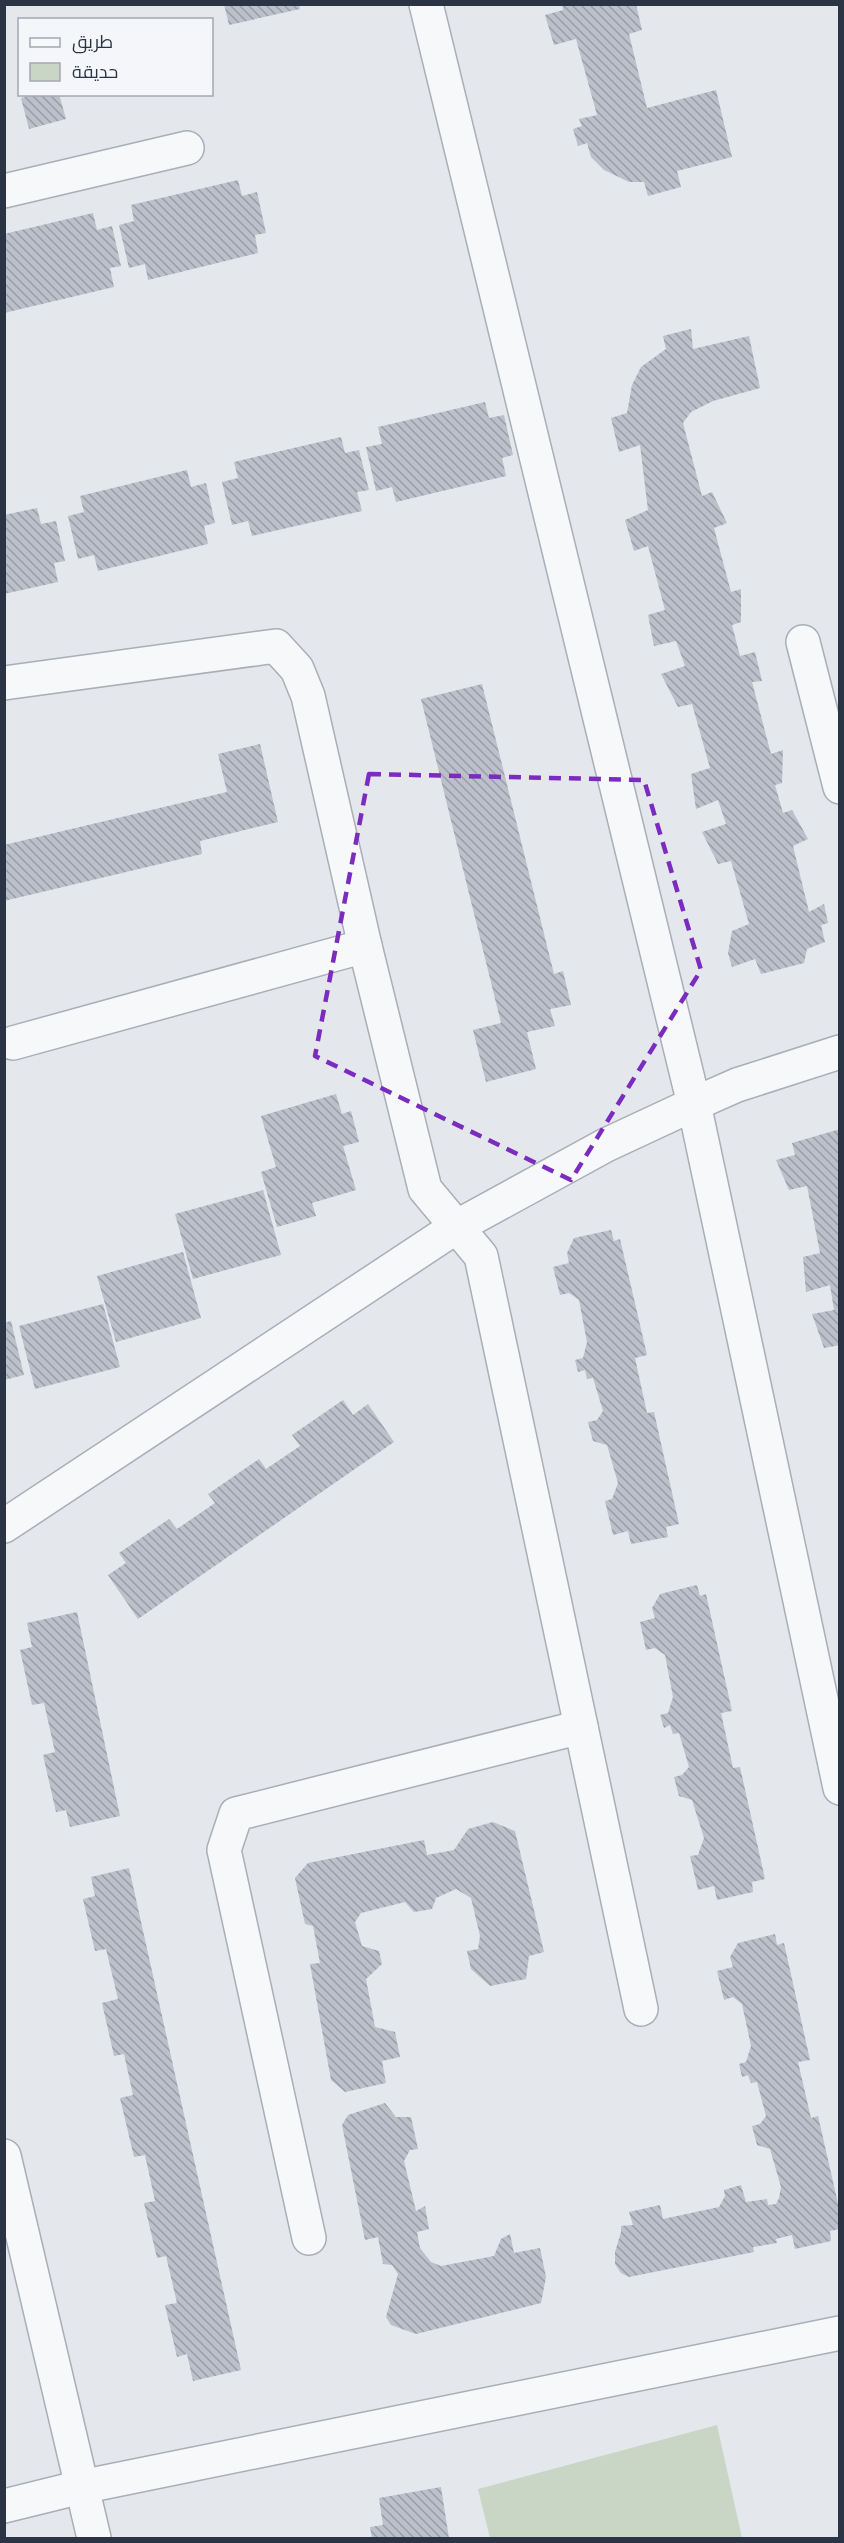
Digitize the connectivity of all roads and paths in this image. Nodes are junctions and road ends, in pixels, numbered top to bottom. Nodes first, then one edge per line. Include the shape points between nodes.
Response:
1 (426, 4) edge
2 (188, 148) dead end
3 (4, 191) edge
4 (803, 642) dead end
5 (4, 683) edge
6 (840, 787) edge
7 (365, 946) junction
8 (13, 1043) dead end
9 (840, 1052) edge
10 (694, 1104) junction
11 (456, 1227) junction
12 (4, 1526) edge
13 (581, 1727) junction
14 (840, 1788) edge
15 (641, 2009) dead end
16 (4, 2156) edge
17 (309, 2238) dead end
18 (840, 2333) edge
19 (81, 2487) junction
20 (4, 2506) edge
21 (94, 2538) edge

1 - 10 street
2 - 3 street
4 - 6 street
5 - 7 street via 276,646 297,669 308,696
7 - 8 street
7 - 11 street via 424,1189
9 - 10 street via 737,1085
10 - 11 street via 606,1145
10 - 14 street
11 - 12 street
11 - 13 street via 481,1256
13 - 15 street
13 - 17 street via 236,1814 224,1850
16 - 19 street
18 - 19 street
19 - 20 street
19 - 21 street

